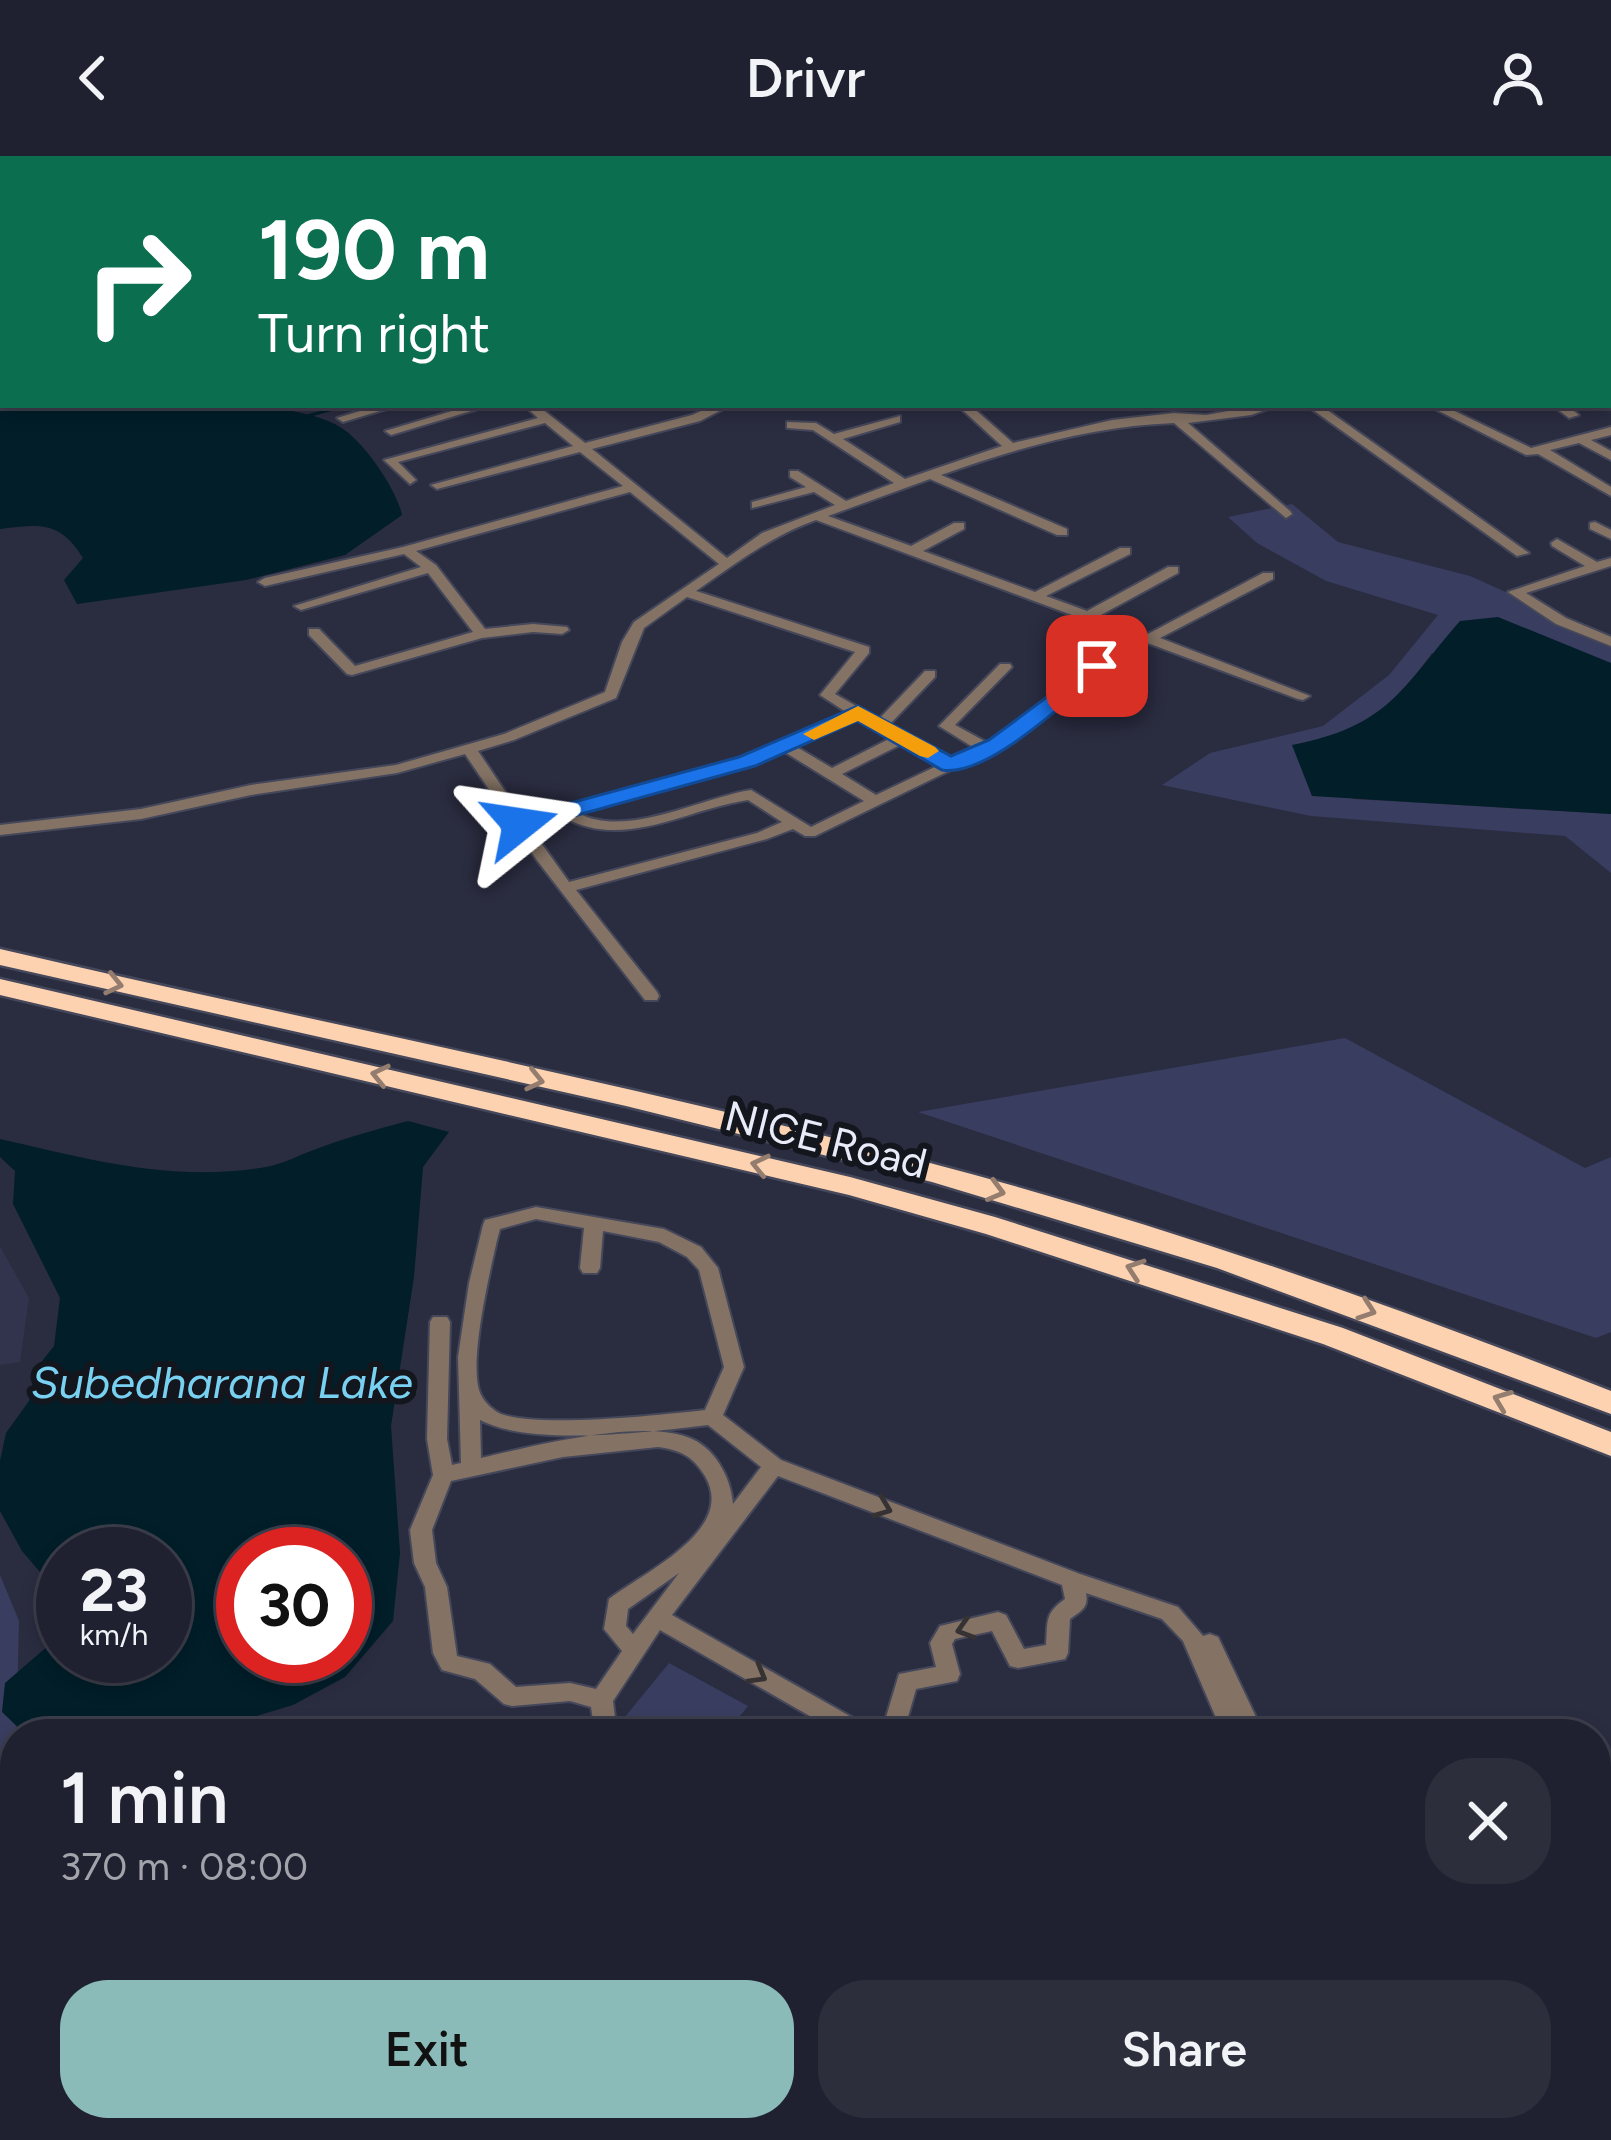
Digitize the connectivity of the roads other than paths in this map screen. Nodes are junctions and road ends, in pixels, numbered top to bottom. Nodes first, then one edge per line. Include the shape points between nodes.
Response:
1 (382, 408) edge
2 (474, 408) edge
3 (534, 408) edge
4 (718, 408) edge
5 (966, 408) edge
6 (1249, 408) edge
7 (1316, 408) edge
8 (1439, 408) edge
9 (1562, 408) edge
10 (1573, 415) dead end
11 (1174, 417) junction
12 (343, 418) dead end
13 (547, 418) junction
14 (896, 419) dead end
15 (790, 425) dead end
16 (392, 431) dead end
17 (1611, 431) edge
18 (833, 438) junction
19 (1582, 439) junction
20 (1009, 446) junction
21 (581, 447) junction
22 (1541, 450) junction
23 (1611, 456) edge
24 (794, 474) dead end
25 (932, 475) junction
26 (410, 480) dead end
27 (437, 485) dead end
28 (904, 485) junction
29 (632, 487) junction
30 (816, 488) junction
31 (1611, 492) edge
32 (756, 505) dead end
33 (846, 506) junction
34 (1286, 514) dead end
35 (817, 516) junction
36 (959, 526) dead end
37 (1595, 526) dead end
38 (1062, 532) dead end
39 (1611, 535) edge
40 (1557, 543) dead end
41 (406, 550) junction
42 (912, 551) junction
43 (1125, 551) dead end
44 (726, 563) junction
45 (1604, 564) edge
46 (431, 568) junction
47 (1173, 570) dead end
48 (1268, 576) dead end
49 (1551, 580) junction
50 (265, 582) dead end
51 (684, 592) junction
52 (1035, 597) junction
53 (301, 606) dead end
54 (1088, 616) junction
55 (562, 630) dead end
56 (314, 632) dead end
57 (481, 634) junction
58 (1149, 639) junction
59 (1611, 642) edge
60 (1097, 666) dead end
61 (1004, 667) dead end
62 (930, 674) dead end
63 (1303, 696) dead end
64 (858, 712) junction
65 (881, 724) junction
66 (904, 737) junction
67 (787, 747) junction
68 (989, 750) junction
69 (470, 751) junction
70 (950, 765) junction
71 (831, 775) junction
72 (875, 802) junction
73 (565, 812) junction
74 (795, 822) junction
75 (520, 824) junction
76 (0, 830) edge
77 (567, 886) junction
78 (0, 957) edge
79 (0, 987) edge
80 (650, 996) dead end
81 (594, 1223) junction
82 (590, 1268) dead end
83 (440, 1322) dead end
84 (469, 1393) junction
85 (1611, 1403) edge
86 (712, 1418) junction
87 (1611, 1444) edge
88 (774, 1466) junction
89 (471, 1468) junction
90 (443, 1475) junction
91 (1072, 1580) junction
92 (657, 1617) junction
93 (1210, 1643) dead end
94 (634, 1650) junction
95 (601, 1700) junction
96 (604, 1719) edge
97 (834, 1719) edge
98 (899, 1719) edge
99 (1227, 1719) edge
100 (1246, 1719) edge

1 - 12 street
2 - 16 street
3 - 13 street
4 - 21 street
5 - 20 street
6 - 11 street
7 - 49 street
8 - 22 street via 1518,449
9 - 10 street
11 - 20 street
11 - 34 street
13 - 21 street
13 - 26 street via 390,460
14 - 18 street
15 - 18 street
17 - 19 street
18 - 28 street
19 - 22 street
19 - 23 street
20 - 25 street
21 - 27 street
21 - 29 street
22 - 31 street
24 - 30 street
25 - 28 street
25 - 38 street
28 - 33 street
29 - 41 street
29 - 44 street
30 - 32 street
30 - 33 street
33 - 35 street
35 - 42 street
35 - 44 street
36 - 42 street
37 - 39 street
40 - 45 street
41 - 46 street
41 - 50 street
42 - 52 street
43 - 52 street
44 - 51 street
45 - 49 street
46 - 53 street
46 - 57 street
47 - 54 street
48 - 58 street
49 - 59 street via 1515,595
51 - 64 street via 864,650 827,695
51 - 69 street via 628,638 610,695
52 - 54 street
54 - 58 street
55 - 57 street
56 - 57 street via 352,671
58 - 63 street
60 - 68 street
61 - 68 street via 946,726
62 - 65 street
64 - 65 street
64 - 67 street
65 - 66 street
66 - 70 street
66 - 71 street
67 - 71 street
67 - 73 street
68 - 70 street
69 - 75 street
69 - 76 street via 141,814
70 - 72 street
71 - 72 street
72 - 74 street via 810,833
73 - 74 street via 580,824 633,824 751,795
73 - 75 street
74 - 77 street
75 - 77 street
77 - 80 street
78 -> 85 highway, NICE Road via 1006,1194 1250,1269
87 -> 79 highway, NICE Road via 1333,1336 995,1227
81 - 82 street
81 - 84 street via 536,1213 492,1225
81 - 86 street via 664,1236 708,1268 734,1367
83 - 90 street
84 - 86 street via 506,1424
84 - 89 street
86 - 88 street
88 -> 91 street
88 - 92 street
89 - 90 street
89 - 94 street via 657,1440 682,1442 707,1462 721,1483 717,1522 680,1562 617,1605 615,1630
90 - 95 street via 421,1530 450,1663 482,1671 512,1697 569,1692
91 -> 98 street via 1077,1603 1059,1615 1057,1653 1018,1659 998,1621 948,1632 941,1643 949,1675 907,1681
91 - 99 street via 1184,1625
92 - 94 street
92 -> 97 street
93 - 100 street
94 - 95 street
95 - 96 street

